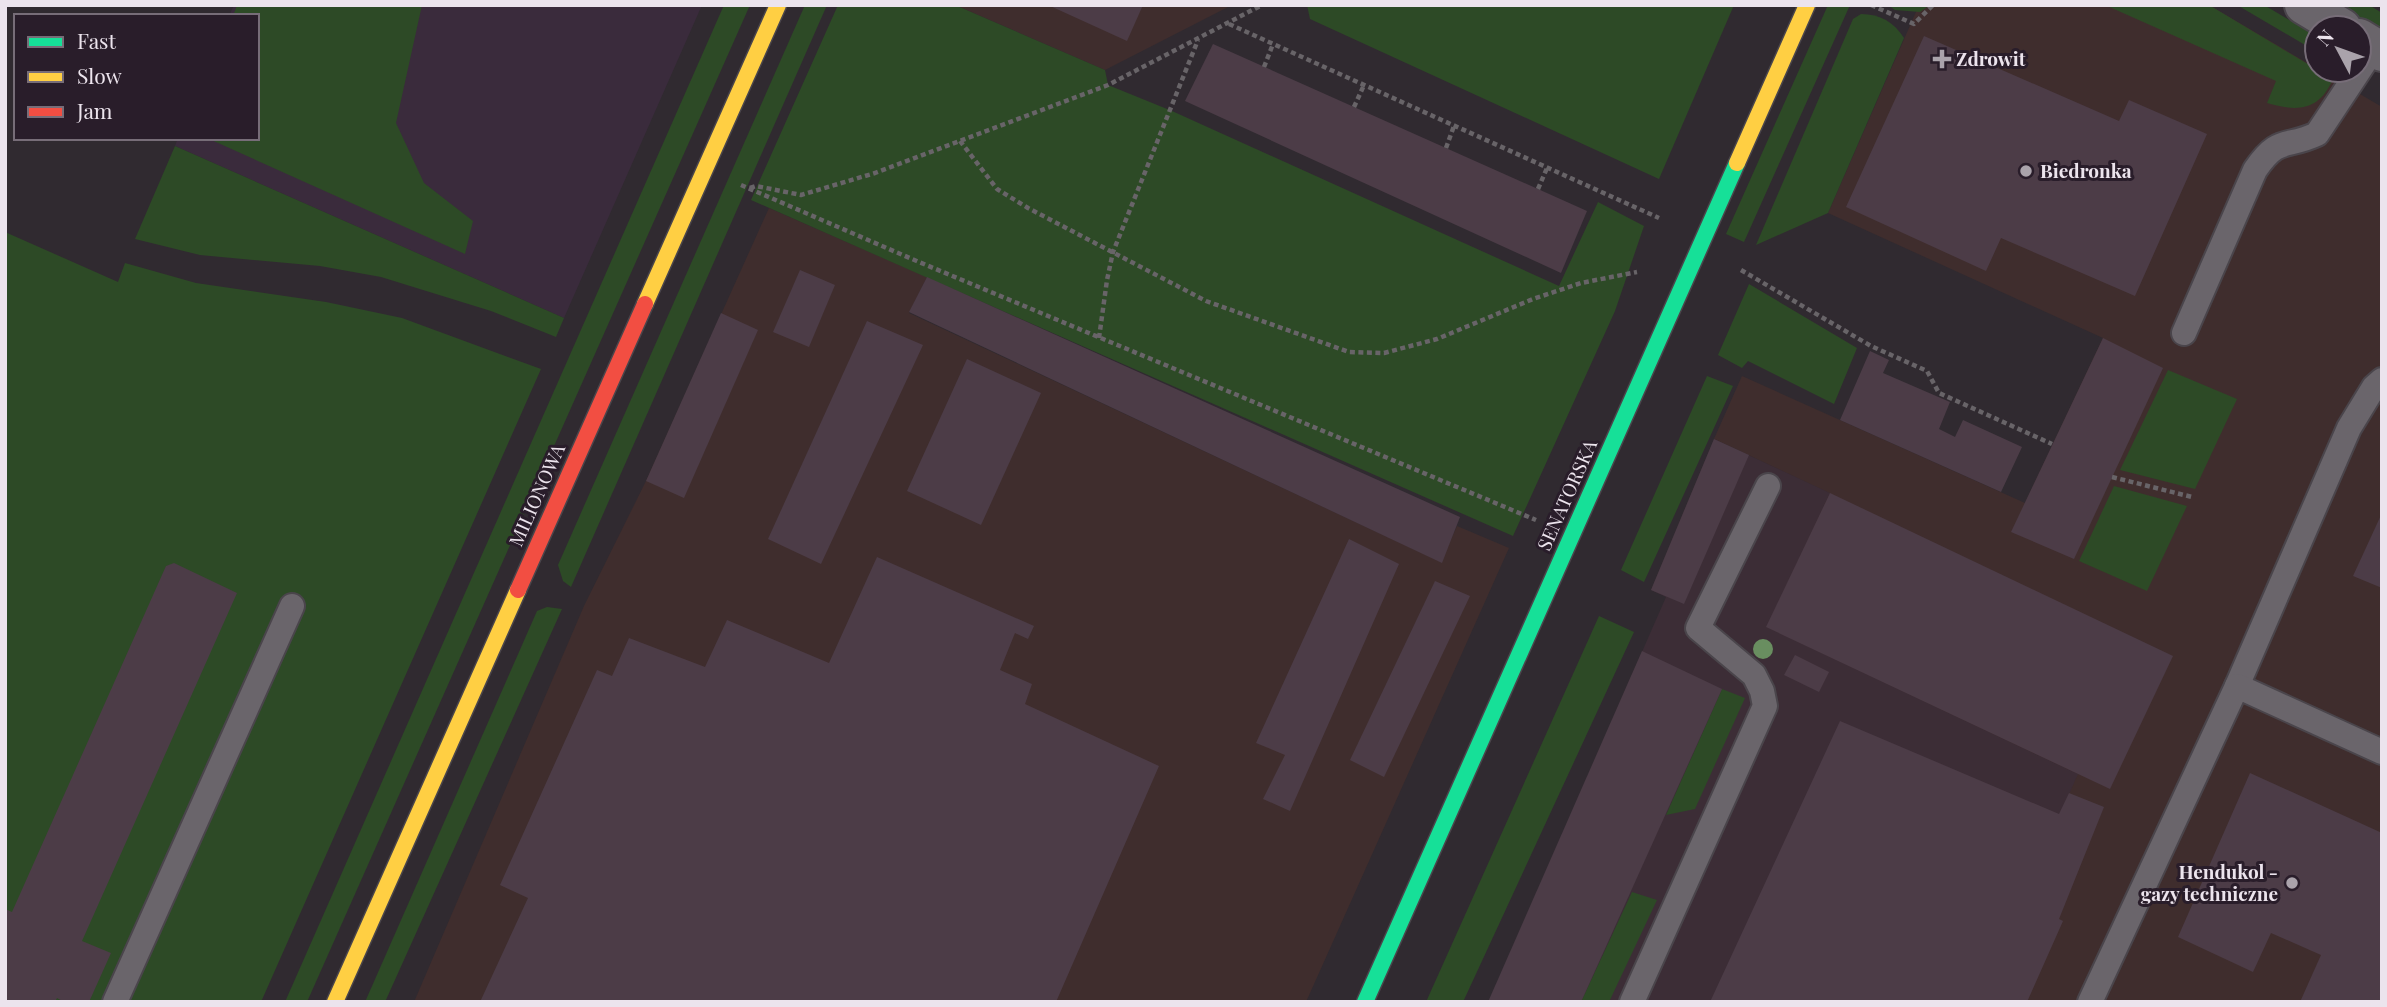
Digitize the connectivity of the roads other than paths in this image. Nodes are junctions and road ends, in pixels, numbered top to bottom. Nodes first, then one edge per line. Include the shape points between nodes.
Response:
1 (778, 5) edge
2 (1807, 5) edge
3 (2348, 84) edge
4 (2183, 333) dead end
5 (2382, 380) edge
6 (1768, 485) dead end
7 (292, 606) dead end
8 (2237, 686) junction
9 (2382, 752) edge
10 (115, 1002) edge
11 (335, 1002) edge
12 (1365, 1002) edge
13 (1632, 1002) edge
14 (2090, 1002) edge

1 - 11 street, MILIONOWA
2 - 12 street, SENATORSKA
3 - 4 lane via 2317,134 2279,144 2255,170
5 - 8 lane via 2349,428
6 - 13 lane via 1698,628 1754,675 1765,706
7 - 10 lane
8 - 9 lane
8 - 14 lane

